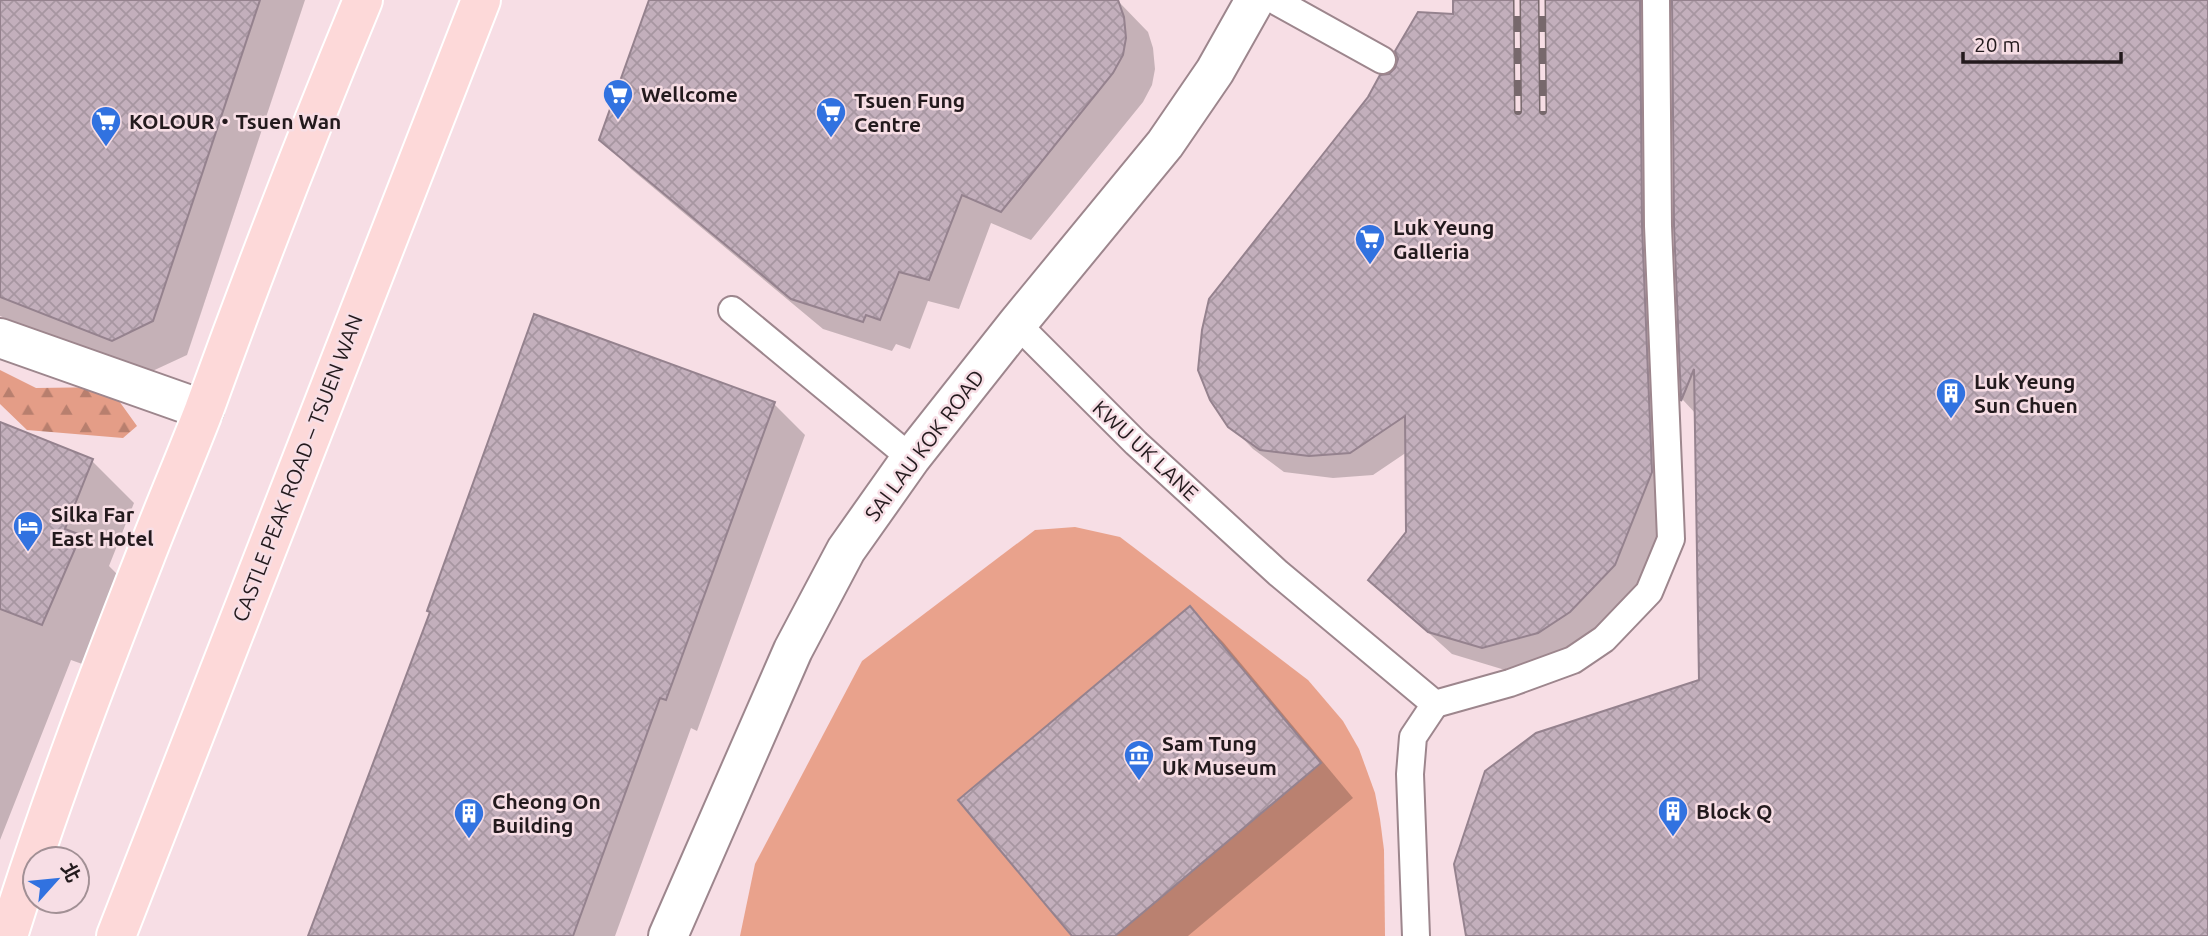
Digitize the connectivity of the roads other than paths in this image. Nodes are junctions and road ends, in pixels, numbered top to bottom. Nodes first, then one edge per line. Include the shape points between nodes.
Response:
1 (363, 0) edge
2 (481, 0) edge
3 (1255, 0) edge
4 (1274, 0) edge
5 (1656, 0) edge
6 (1382, 60) dead end
7 (732, 310) dead end
8 (1017, 324) junction
9 (0, 338) edge
10 (204, 410) junction
11 (911, 458) junction
12 (1435, 704) junction
13 (8, 936) edge
14 (116, 936) edge
15 (668, 936) edge
16 (1416, 936) edge

1 - 10 main road
2 - 14 main road, CASTLE PEAK ROAD – TSUEN WAN
3 - 8 street, SAI LAU KOK ROAD via 1215,71 1165,144
4 - 6 lane
5 - 12 lane via 1658,226 1671,539 1650,592 1604,639 1573,660
7 - 11 lane
8 - 11 street, SAI LAU KOK ROAD
8 - 12 lane, KWU UK LANE via 1136,443 1278,573
9 - 10 street
10 - 13 main road via 36,846
11 - 15 street, SAI LAU KOK ROAD via 846,550 793,650
12 - 16 lane via 1413,737 1410,774

